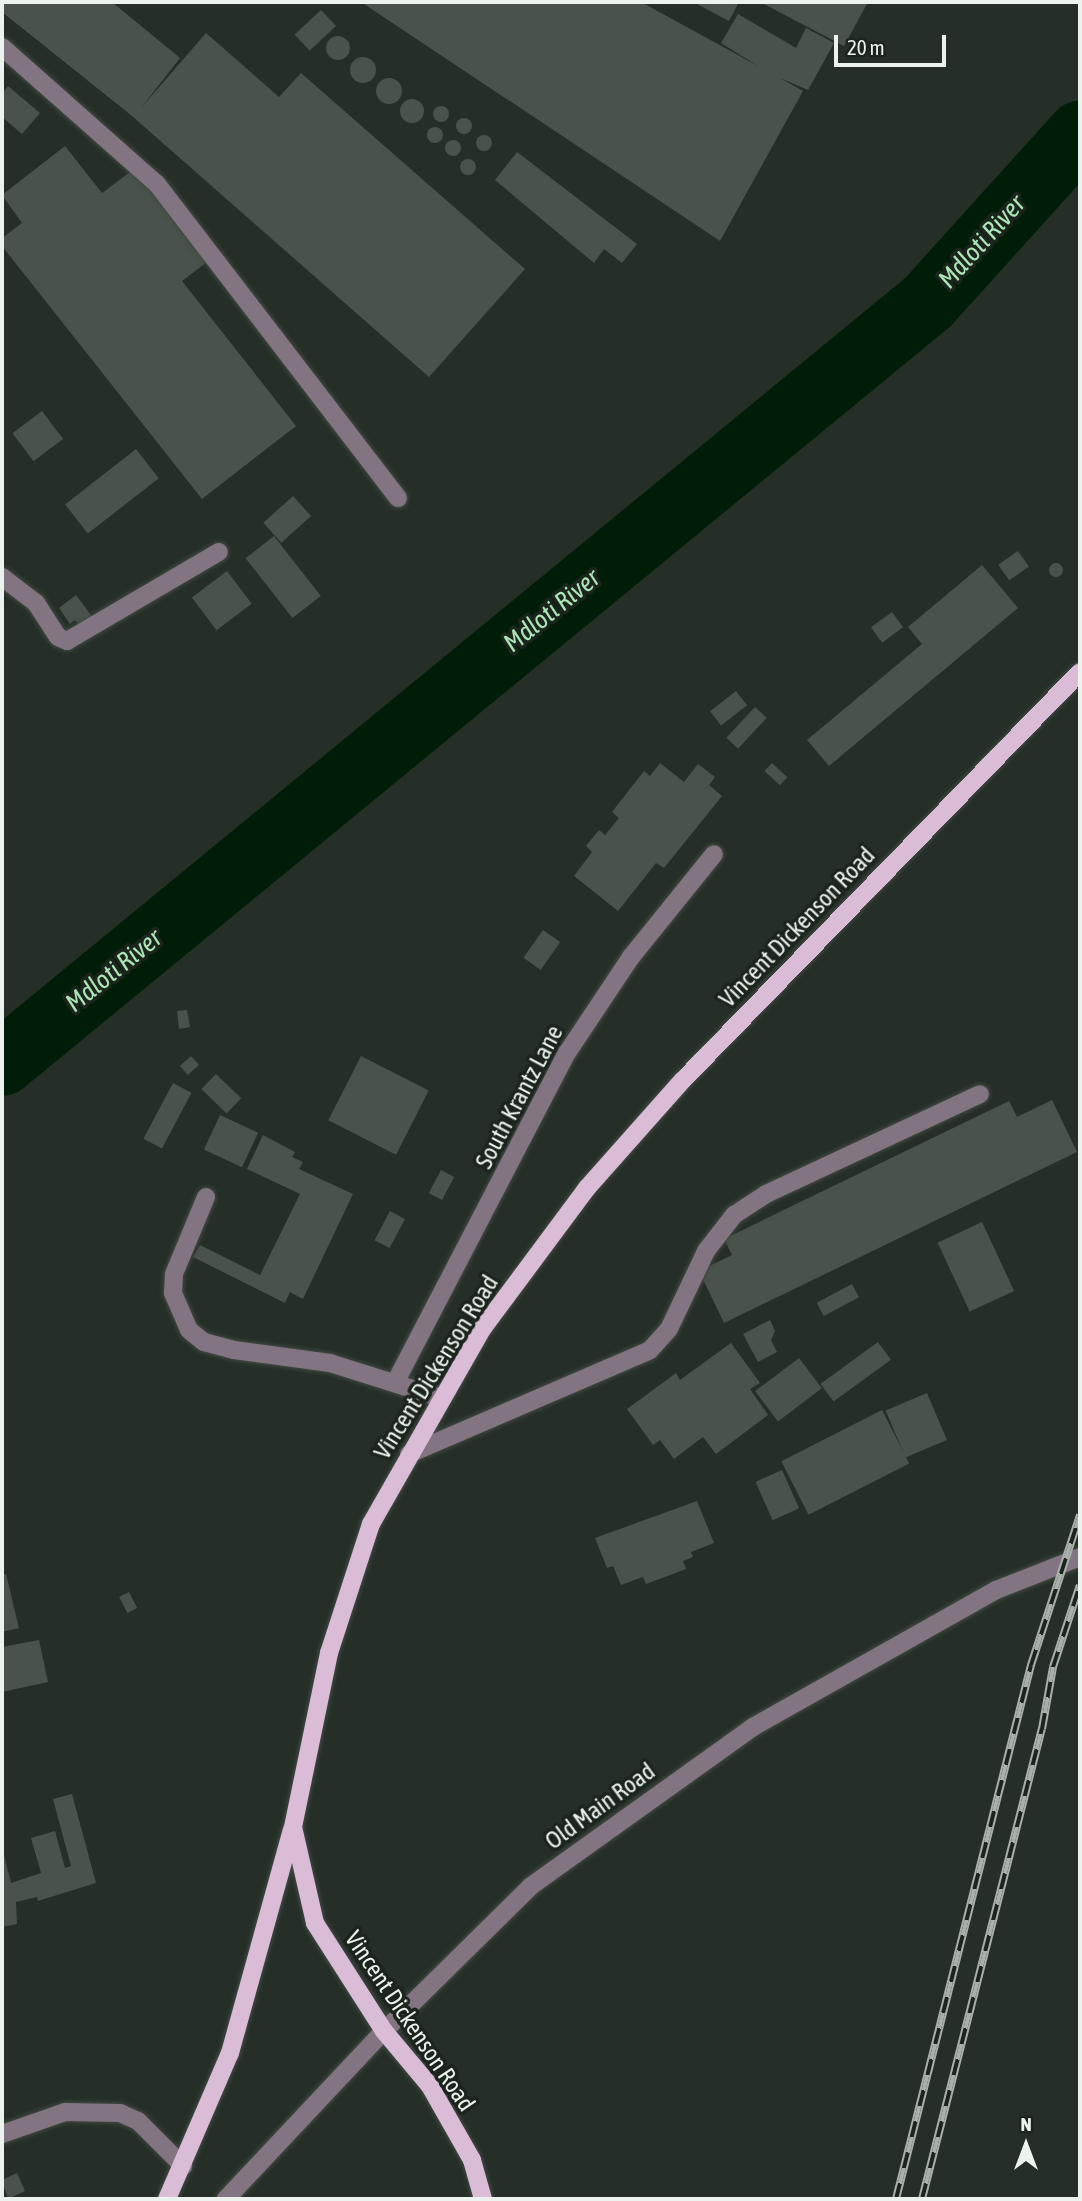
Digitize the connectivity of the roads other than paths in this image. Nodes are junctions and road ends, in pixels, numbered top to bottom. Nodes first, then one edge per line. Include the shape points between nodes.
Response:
1 (2, 47) edge
2 (398, 498) dead end
3 (219, 552) dead end
4 (2, 577) edge
5 (1080, 672) edge
6 (714, 854) dead end
7 (980, 1094) dead end
8 (206, 1197) dead end
9 (396, 1381) junction
10 (441, 1398) junction
11 (409, 1454) junction
12 (1080, 1557) edge
13 (293, 1827) junction
14 (384, 2031) junction
15 (2, 2134) edge
16 (183, 2166) junction
17 (167, 2199) edge
18 (226, 2199) edge
19 (483, 2199) edge

1 - 2 street via 157,184
3 - 4 street via 67,640 58,637 36,603
5 - 10 main road, Vincent Dickenson Road via 683,1080 587,1188 483,1328
6 - 9 street, South Krantz Lane via 631,957 567,1053
7 - 11 street via 766,1194 734,1215 706,1251 670,1329 650,1350
8 - 9 street via 174,1274 173,1293 188,1330 204,1342 234,1350 330,1363
9 - 10 street
10 - 11 main road, Vincent Dickenson Road
11 - 13 main road, Vincent Dickenson Road via 371,1524 329,1653
12 - 14 street, Old Main Road via 996,1590 753,1727 531,1886
13 - 14 main road, Vincent Dickenson Road via 315,1923
13 - 16 main road via 230,2053
14 - 18 street, Old Main Road
14 - 19 main road, Vincent Dickenson Road via 430,2086 472,2160
15 - 16 street via 65,2112 120,2113 138,2121
16 - 17 main road

